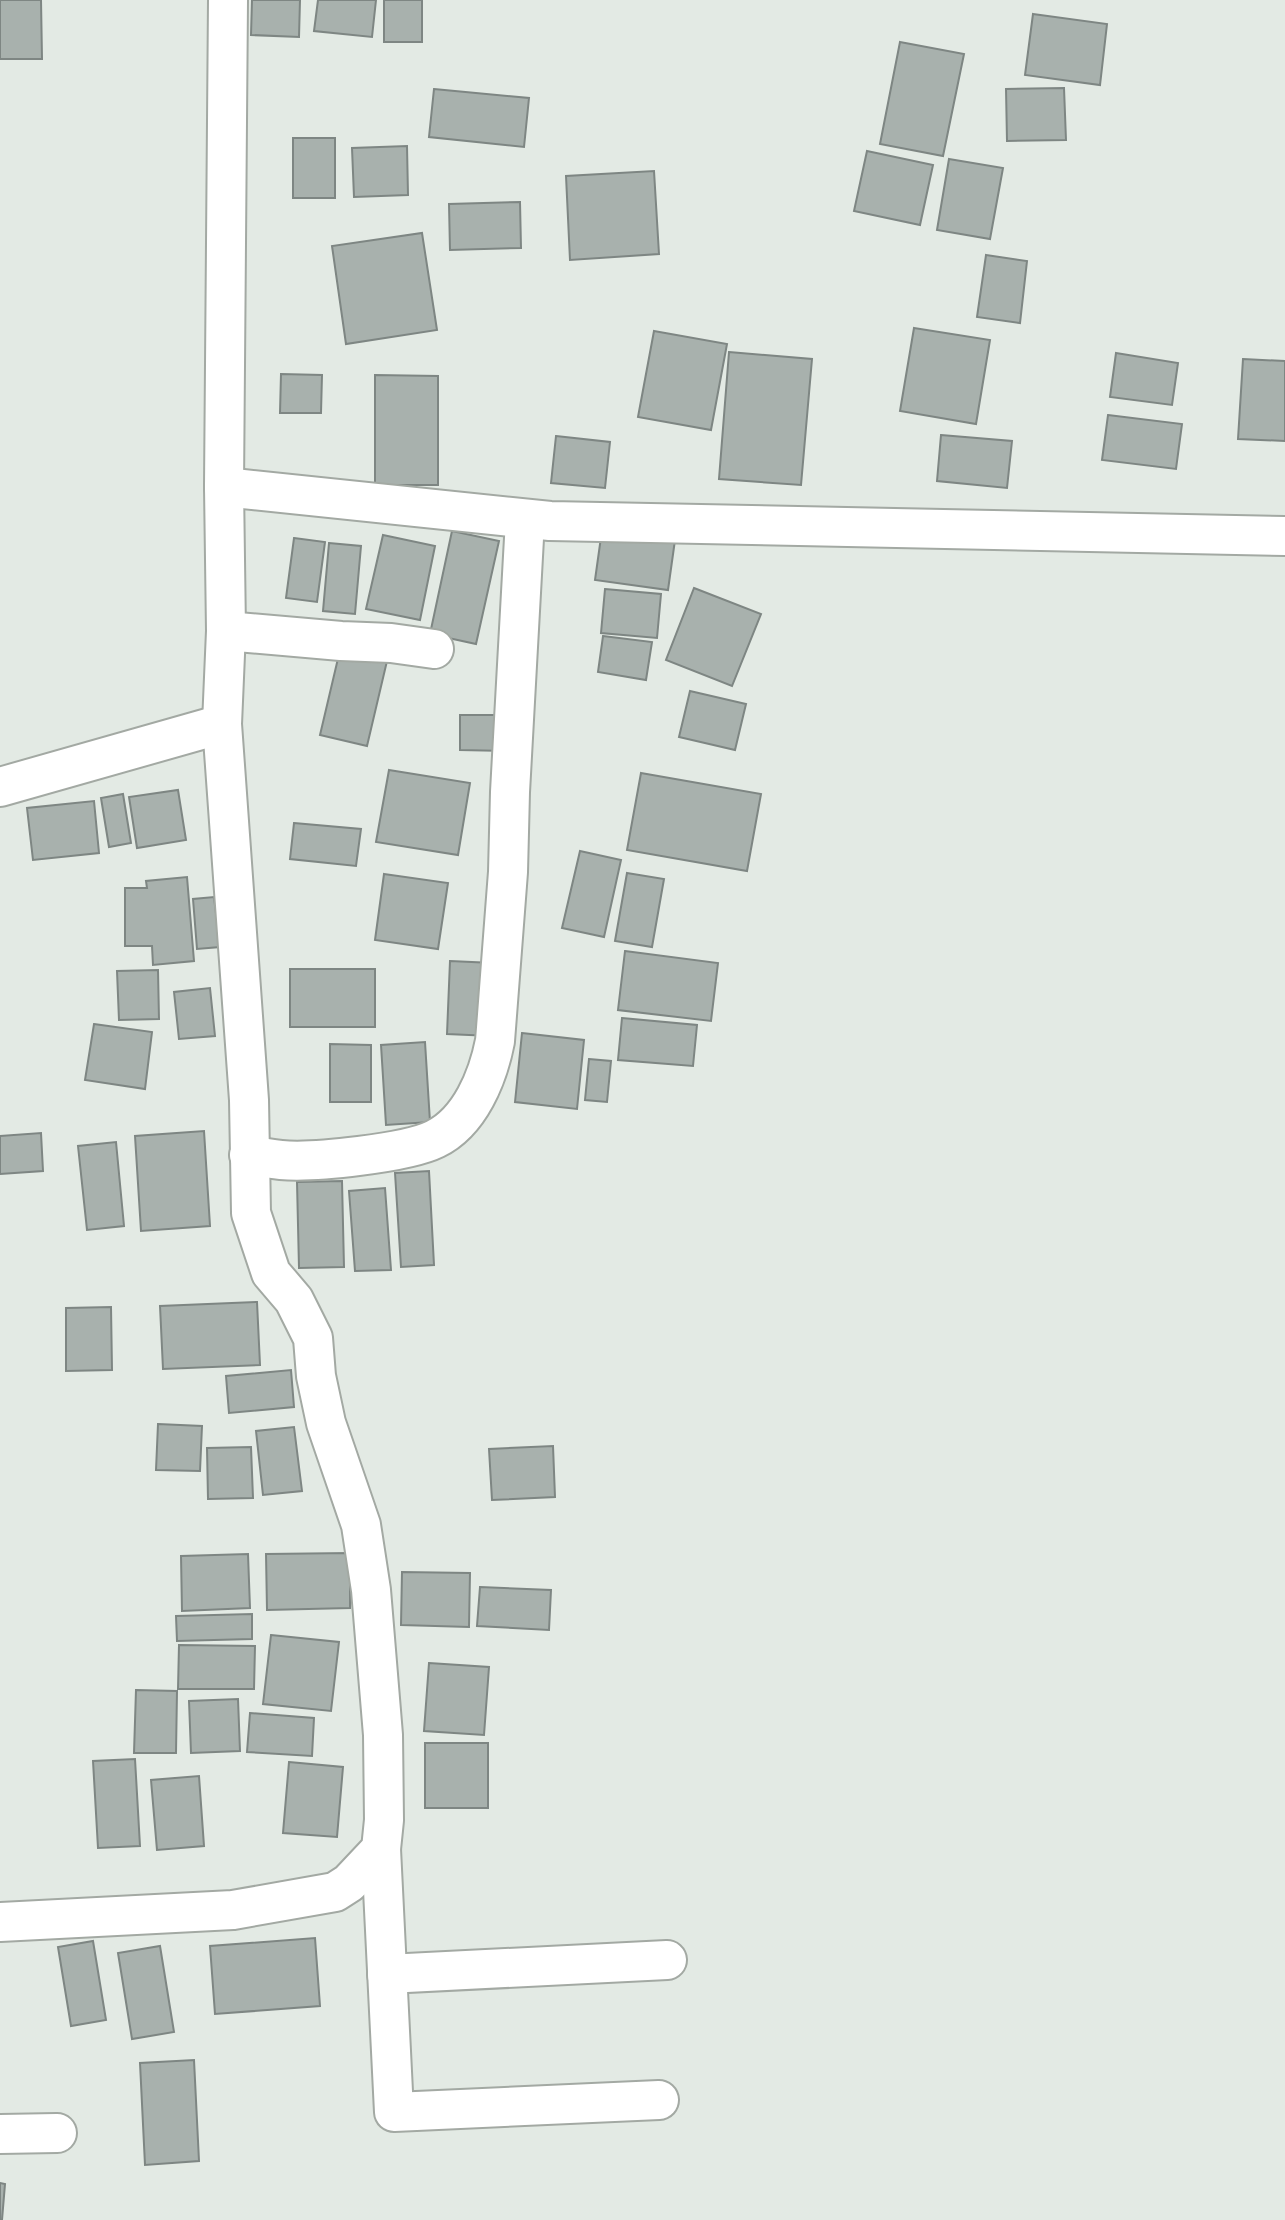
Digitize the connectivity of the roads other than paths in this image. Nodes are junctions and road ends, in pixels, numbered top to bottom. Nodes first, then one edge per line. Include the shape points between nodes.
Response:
1 (228, 0) edge
2 (224, 488) junction
3 (525, 520) junction
4 (1285, 536) edge
5 (226, 631) junction
6 (434, 649) dead end
7 (222, 724) junction
8 (0, 787) edge
9 (249, 1155) junction
10 (381, 1849) junction
11 (0, 1923) edge
12 (667, 1960) dead end
13 (387, 1974) junction
14 (659, 2100) dead end
15 (58, 2133) dead end
16 (0, 2134) edge

1 - 2 street
2 - 3 street
2 - 5 street
3 - 4 street
3 - 9 street via 508,872 490,1067 468,1109 436,1139 395,1151 337,1157 283,1161
5 - 6 street
5 - 7 street
7 - 8 street
7 - 9 street
9 - 10 street via 251,1213 271,1273 294,1300 313,1338 326,1423 361,1525 382,1723
10 - 11 street via 335,1892 233,1910
10 - 13 street
12 - 13 street
13 - 14 street via 394,2112
15 - 16 street

